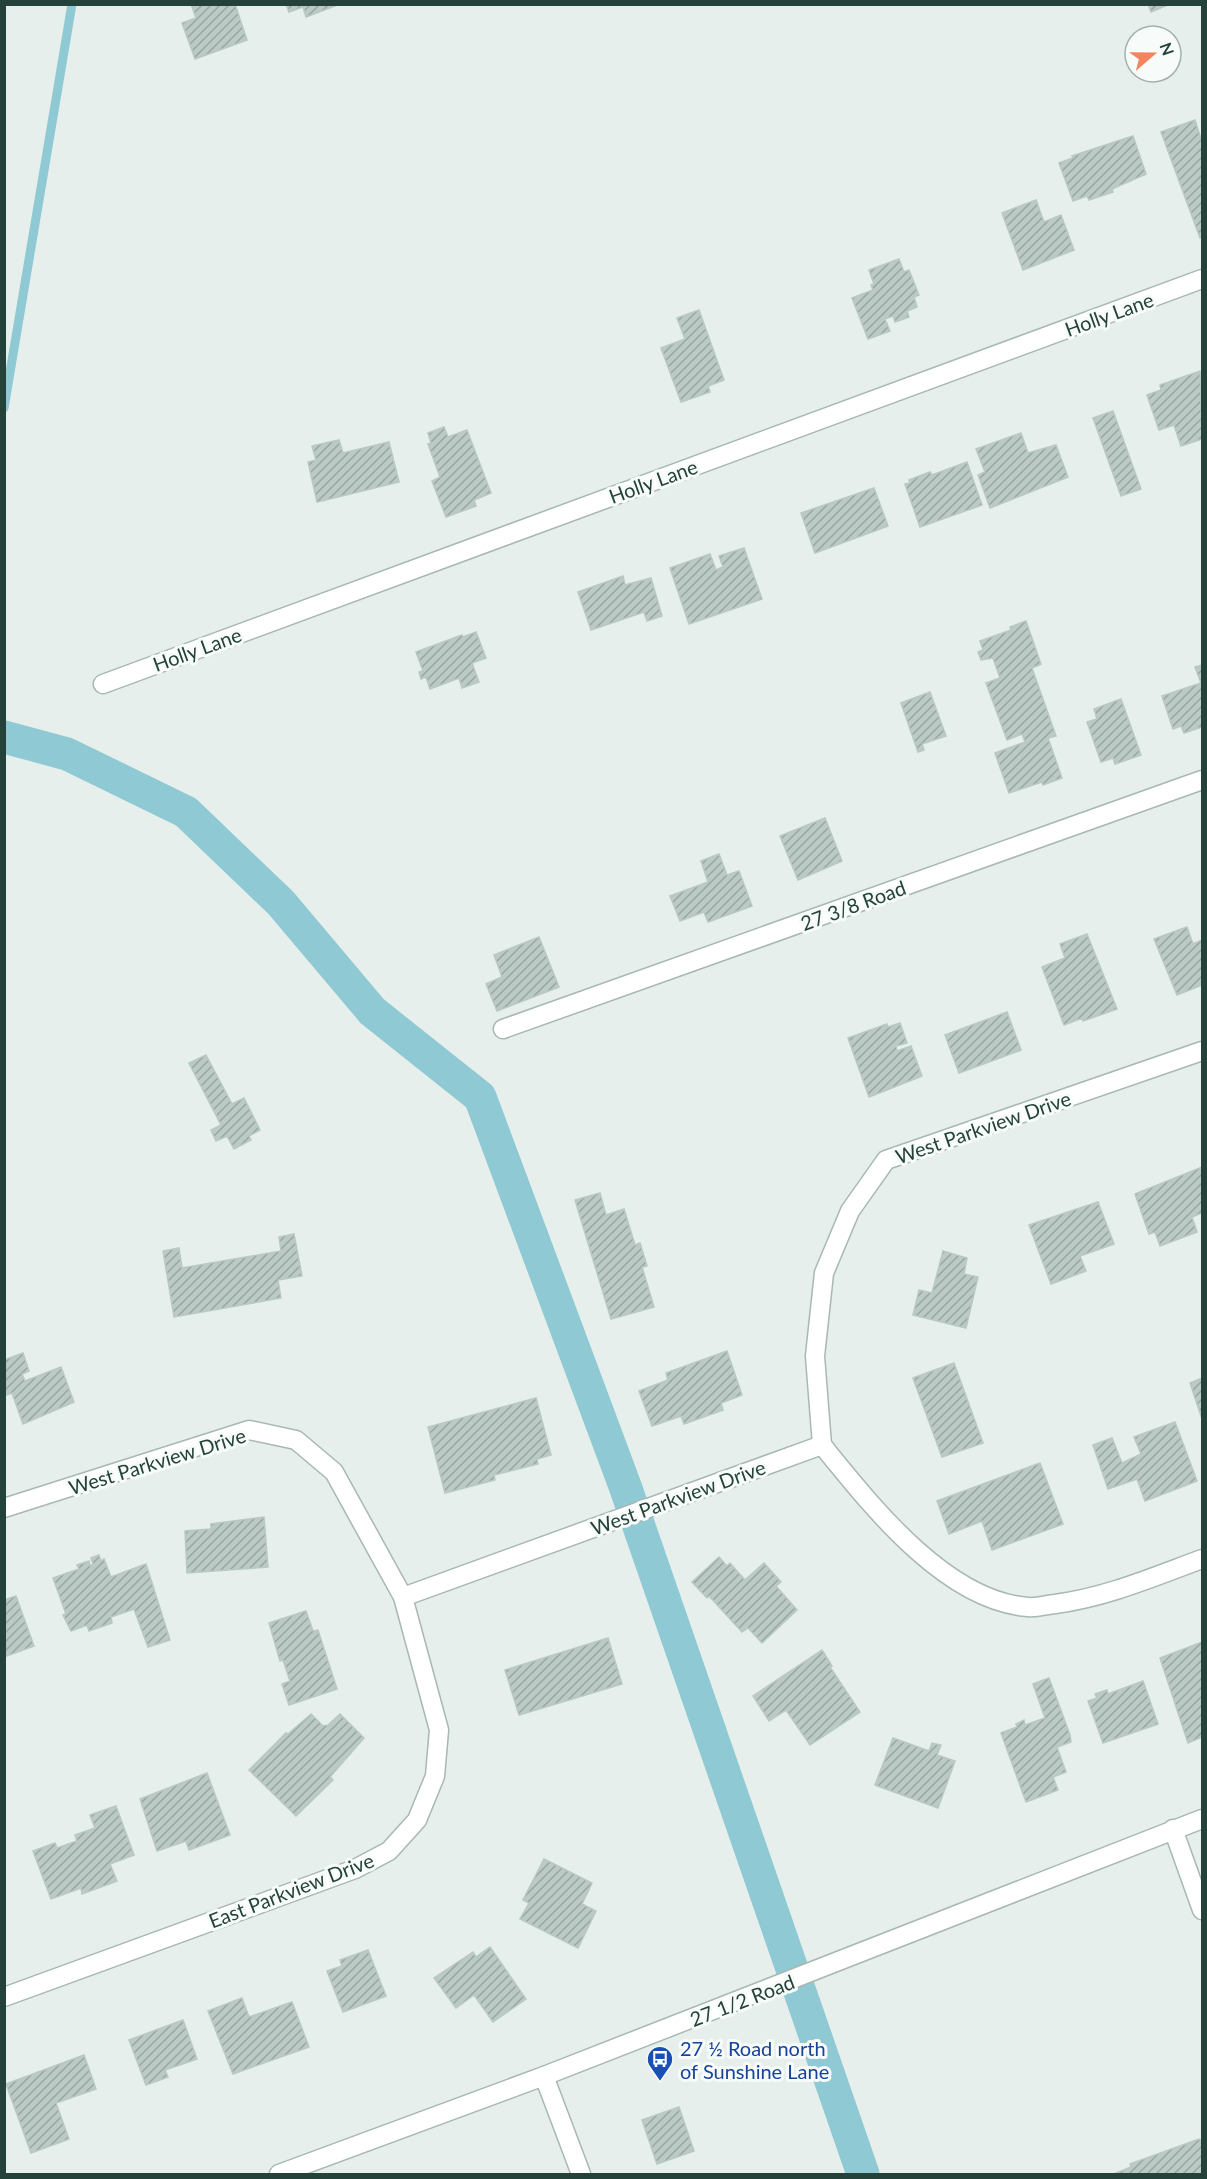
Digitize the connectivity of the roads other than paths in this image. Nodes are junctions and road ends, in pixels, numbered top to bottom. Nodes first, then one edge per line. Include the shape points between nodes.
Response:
1 (1203, 279) edge
2 (103, 684) dead end
3 (1203, 780) edge
4 (503, 1029) dead end
5 (1203, 1051) edge
6 (822, 1445) junction
7 (4, 1508) edge
8 (1203, 1559) edge
9 (403, 1597) junction
10 (1203, 1819) edge
11 (1173, 1829) junction
12 (1203, 1910) edge
13 (4, 1997) edge
14 (544, 2076) junction
15 (279, 2175) edge
16 (581, 2175) edge

1 - 2 street, Holly Lane
3 - 4 street, 27 3/8 Road
5 - 6 street, West Parkview Drive via 886,1160 850,1211 824,1273 815,1356
6 - 8 street via 866,1498 941,1572 980,1594 1028,1607 1092,1599
6 - 9 street, West Parkview Drive
7 - 9 street, West Parkview Drive via 249,1430 296,1440 334,1472
9 - 13 street, East Parkview Drive via 439,1730 435,1776 417,1820 389,1851 355,1869
10 - 11 street, 27 1/2 Road
11 - 12 street
11 - 14 street, 27 1/2 Road
14 - 15 street, 27 1/2 Road
14 - 16 street

